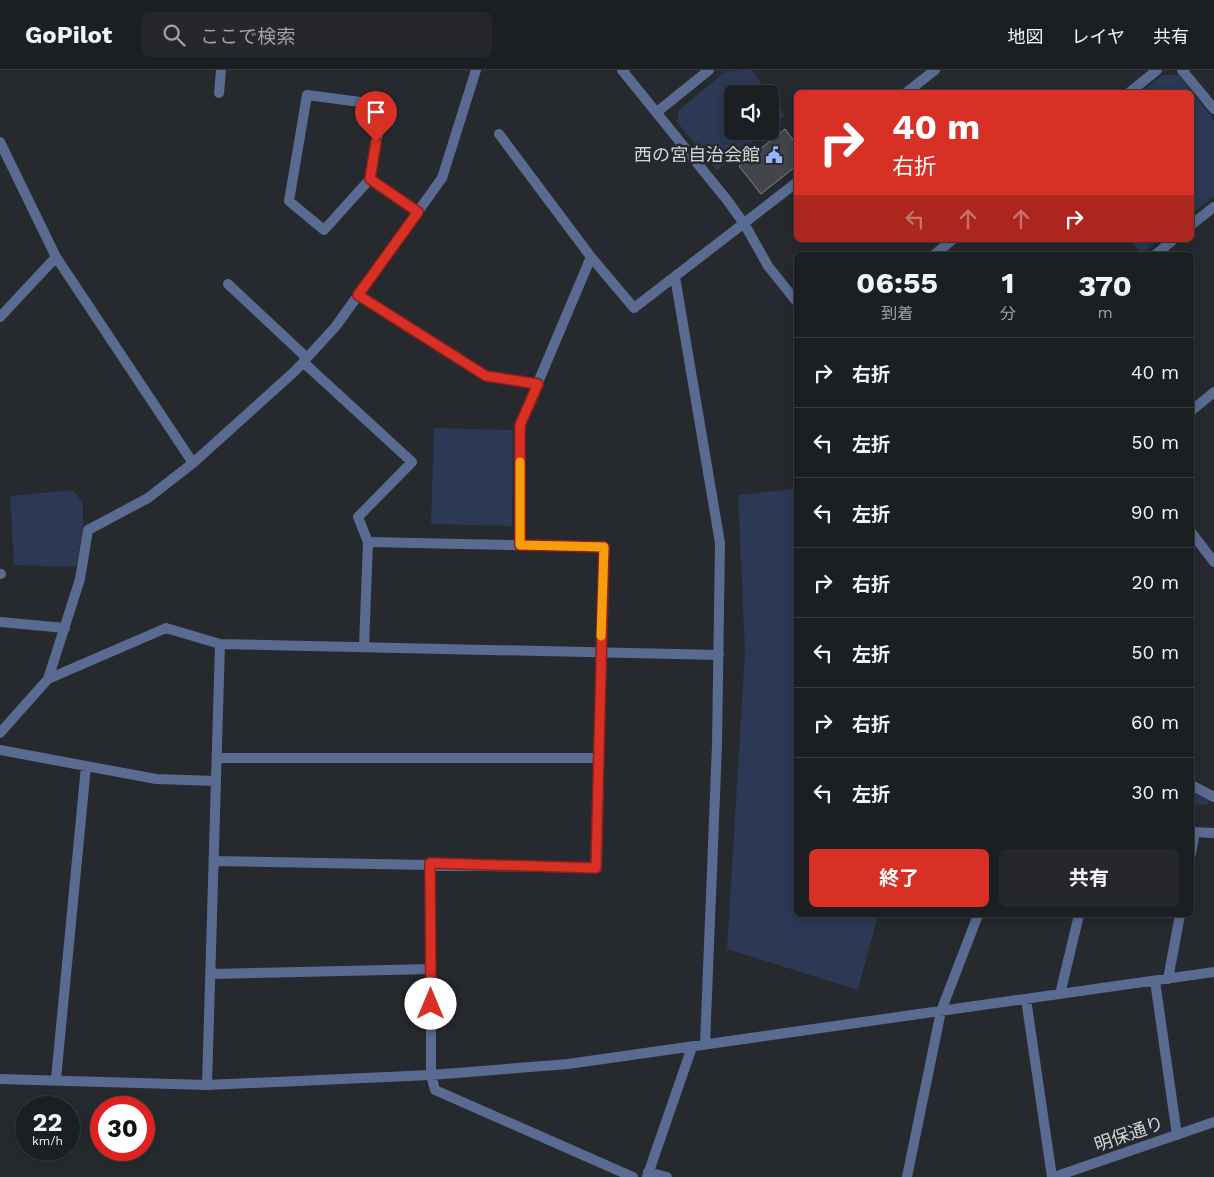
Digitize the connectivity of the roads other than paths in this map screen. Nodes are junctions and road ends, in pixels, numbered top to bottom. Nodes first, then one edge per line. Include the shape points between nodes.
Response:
1 (221, 70) edge
2 (476, 70) edge
3 (622, 70) edge
4 (709, 70) edge
5 (935, 70) edge
6 (1157, 70) edge
7 (1182, 70) edge
8 (910, 90) edge
9 (1132, 90) edge
10 (219, 93) dead end
11 (1214, 109) edge
12 (657, 112) junction
13 (499, 134) dead end
14 (0, 142) edge
15 (370, 179) junction
16 (794, 185) edge
17 (1214, 207) edge
18 (418, 212) junction
19 (1194, 223) edge
20 (744, 225) junction
21 (950, 242) edge
22 (1171, 242) edge
23 (938, 252) edge
24 (1159, 252) edge
25 (56, 257) junction
26 (591, 258) junction
27 (675, 278) junction
28 (228, 284) dead end
29 (358, 295) junction
30 (794, 298) edge
31 (0, 317) edge
32 (305, 360) junction
33 (538, 384) junction
34 (1214, 392) edge
35 (1194, 409) edge
36 (193, 463) junction
37 (1194, 536) edge
38 (368, 542) junction
39 (520, 545) junction
40 (1214, 562) edge
41 (0, 622) edge
42 (65, 628) junction
43 (220, 644) junction
44 (364, 647) junction
45 (600, 653) junction
46 (719, 655) junction
47 (48, 679) junction
48 (0, 733) edge
49 (0, 750) edge
50 (217, 758) junction
51 (598, 758) junction
52 (86, 766) junction
53 (216, 781) junction
54 (1194, 787) edge
55 (1214, 797) edge
56 (1214, 833) edge
57 (1194, 838) edge
58 (214, 861) junction
59 (430, 863) junction
60 (977, 917) edge
61 (1079, 917) edge
62 (1180, 917) edge
63 (431, 969) junction
64 (1214, 972) edge
65 (210, 974) junction
66 (1168, 979) junction
67 (1155, 981) junction
68 (1060, 994) junction
69 (1026, 999) junction
70 (941, 1011) junction
71 (705, 1045) junction
72 (692, 1047) junction
73 (431, 1075) junction
74 (0, 1078) edge
75 (56, 1079) junction
76 (207, 1085) junction
77 (1214, 1122) edge
78 (1177, 1134) junction
79 (648, 1175) edge
80 (633, 1177) edge
81 (667, 1177) edge
82 (907, 1177) edge
83 (1053, 1177) edge

1 - 10 street
2 - 18 street via 442,178
3 - 12 street
4 - 12 street
5 - 8 street
6 - 9 street
7 - 11 street
12 - 20 street
13 - 26 street
14 - 25 street
15 - 15 street via 383,104 306,95 289,200 324,230
15 - 18 street
16 - 20 street
17 - 19 street
18 - 29 street
20 - 27 street
20 - 30 street via 768,266
21 - 23 street
22 - 24 street
25 - 31 street
25 - 36 street
26 - 27 street via 634,308
26 - 33 street
27 - 46 street via 720,544
28 - 32 street
29 - 32 street via 336,326
29 - 33 street via 486,376
32 - 36 street
32 - 38 street via 412,462 358,517
33 - 39 street via 520,425
34 - 35 street
36 - 42 street via 148,498 88,530 80,579
37 - 40 street
38 - 39 street
38 - 44 street
39 - 45 street via 604,547
41 - 42 street
42 - 47 street
43 - 44 street
43 - 47 street via 166,628
43 - 50 street
44 - 45 street
45 - 46 street
45 - 51 street
46 - 71 street
47 - 48 street
49 - 52 street
50 - 51 street
50 - 53 street
51 - 59 street via 596,868
52 - 53 street via 156,778
52 - 75 street
53 - 58 street
54 - 55 street
56 - 57 street via 1195,832
58 - 59 street
58 - 65 street
59 - 63 street
60 - 70 street
61 - 68 street
62 - 66 street
63 - 65 street
63 - 73 street
64 - 66 street
65 - 76 street
66 - 67 street
67 - 68 street
67 - 78 street
68 - 69 street
69 - 70 street
69 - 83 street
70 - 71 street
70 - 82 street
71 - 72 street
72 - 73 street via 568,1064
72 - 79 street
73 - 76 street
73 - 80 street via 435,1090
74 - 75 street
75 - 76 street
77 - 78 street, 明保通り
78 - 83 street, 明保通り
79 - 81 street

